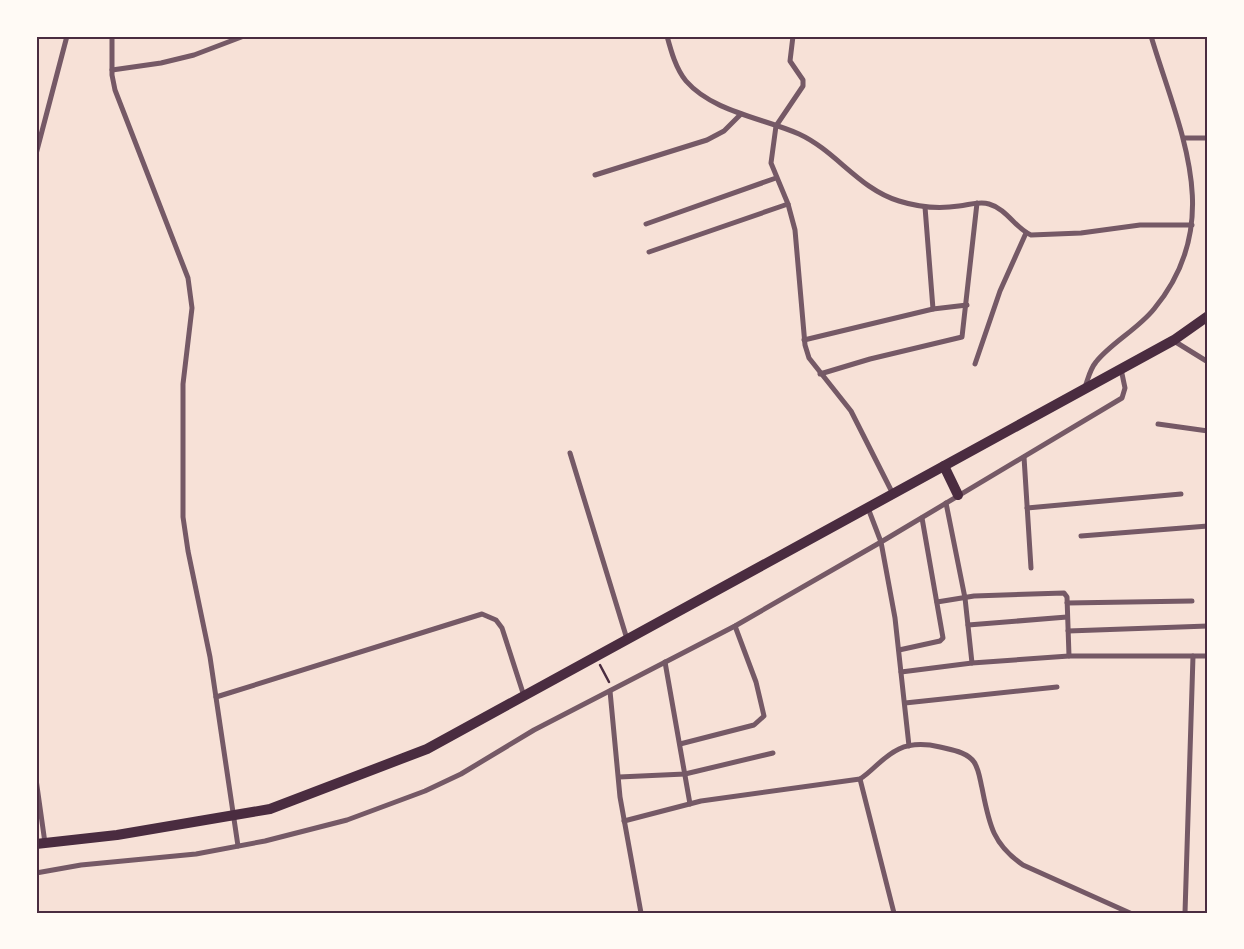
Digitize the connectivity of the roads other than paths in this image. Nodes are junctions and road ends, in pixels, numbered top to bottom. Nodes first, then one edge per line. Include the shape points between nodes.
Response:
1 (67, 36) edge
2 (112, 36) edge
3 (244, 36) edge
4 (666, 36) edge
5 (793, 36) edge
6 (1151, 36) edge
7 (112, 70) junction
8 (741, 114) junction
9 (776, 126) junction
10 (1185, 138) junction
11 (1208, 138) edge
12 (36, 154) edge
13 (596, 175) dead end
14 (776, 178) junction
15 (977, 203) junction
16 (788, 204) junction
17 (925, 208) junction
18 (646, 224) dead end
19 (1192, 225) junction
20 (1026, 233) junction
21 (649, 252) dead end
22 (967, 305) junction
23 (933, 309) junction
24 (1208, 316) edge
25 (804, 340) junction
26 (1174, 340) junction
27 (1208, 362) edge
28 (975, 364) dead end
29 (1121, 369) junction
30 (820, 374) junction
31 (1084, 390) junction
32 (1158, 424) dead end
33 (1208, 431) edge
34 (570, 453) dead end
35 (1024, 457) junction
36 (944, 466) junction
37 (893, 494) junction
38 (1181, 494) dead end
39 (958, 496) junction
40 (946, 503) junction
41 (868, 508) junction
42 (1027, 508) junction
43 (922, 518) junction
44 (1208, 526) edge
45 (1082, 536) dead end
46 (881, 542) junction
47 (1030, 568) dead end
48 (965, 598) junction
49 (1192, 601) dead end
50 (937, 602) junction
51 (1067, 603) junction
52 (1067, 617) junction
53 (968, 625) junction
54 (735, 626) junction
55 (1208, 626) edge
56 (1068, 631) junction
57 (627, 640) junction
58 (898, 650) junction
59 (1069, 656) junction
60 (1193, 656) junction
61 (1208, 656) edge
62 (665, 662) junction
63 (972, 663) junction
64 (901, 672) junction
65 (1057, 687) dead end
66 (612, 691) junction
67 (524, 696) junction
68 (216, 697) junction
69 (905, 703) junction
70 (680, 744) junction
71 (909, 746) junction
72 (773, 753) dead end
73 (685, 774) junction
74 (618, 777) junction
75 (860, 778) junction
76 (36, 779) edge
77 (690, 804) junction
78 (233, 815) junction
79 (624, 821) junction
80 (41, 844) edge
81 (238, 846) junction
82 (36, 873) edge
83 (641, 913) edge
84 (894, 913) edge
85 (1130, 913) edge
86 (1185, 913) edge

1 - 12 street
2 - 7 street
3 - 7 street via 194,55
4 - 8 street via 686,81 704,95
5 - 9 street via 790,61 801,75 803,86
6 - 10 street
7 - 68 street via 120,105 191,292 183,384 183,517
8 - 9 street
8 - 13 street via 711,138
9 - 14 street via 771,153
9 - 17 street via 799,134 820,147 877,192
10 - 11 street
10 - 19 street via 1191,174
14 - 16 street
14 - 18 street
15 - 17 street
15 - 20 street via 988,204 1003,212
15 - 22 street
16 - 21 street
16 - 25 street via 795,230
17 - 23 street
19 - 20 street via 1140,225 1082,233
19 - 31 street via 1179,271 1164,298 1096,362
20 - 28 street via 1000,290
22 - 23 street
22 - 30 street via 962,337
23 - 25 street
24 - 26 main road
25 - 30 street via 809,358
26 - 27 street
26 - 29 main road
29 - 31 main road
29 - 35 street via 1125,388 1122,398
30 - 37 street via 851,411
31 - 36 main road
32 - 33 street
34 - 57 street
35 - 39 street
35 - 42 street
36 - 37 main road
36 - 39 main road
37 - 41 main road
38 - 42 street
39 - 40 street
40 - 43 street
40 - 48 street
41 - 46 street
41 - 57 main road
42 - 47 street
43 - 46 street
43 - 50 street
44 - 45 street
46 - 54 street
46 - 58 street
48 - 50 street
48 - 51 street via 1062,592 1066,594
48 - 53 street
49 - 51 street
50 - 58 street via 942,640
51 - 52 street
52 - 53 street
52 - 56 street
53 - 63 street
54 - 62 street
54 - 70 street via 756,682 764,716 754,724
55 - 56 street
56 - 59 street
57 - 67 main road
58 - 64 street
59 - 60 street
59 - 63 street
60 - 61 street
60 - 86 street
62 - 66 street
62 - 70 street
63 - 64 street
64 - 69 street
65 - 69 street
66 - 74 street
66 - 81 street via 425,791 347,820
67 - 68 street via 502,628 496,620 482,614
67 - 78 main road via 427,750 270,810
68 - 78 street
69 - 71 street
70 - 73 street
71 - 75 street via 877,762
71 - 85 street via 930,745 966,755 979,772 996,841 1010,856 1023,865
72 - 73 street
73 - 74 street
73 - 77 street
74 - 79 street
75 - 77 street
75 - 84 street
76 - 80 street
77 - 79 street
78 - 80 main road
78 - 81 street
79 - 83 street
81 - 82 street

